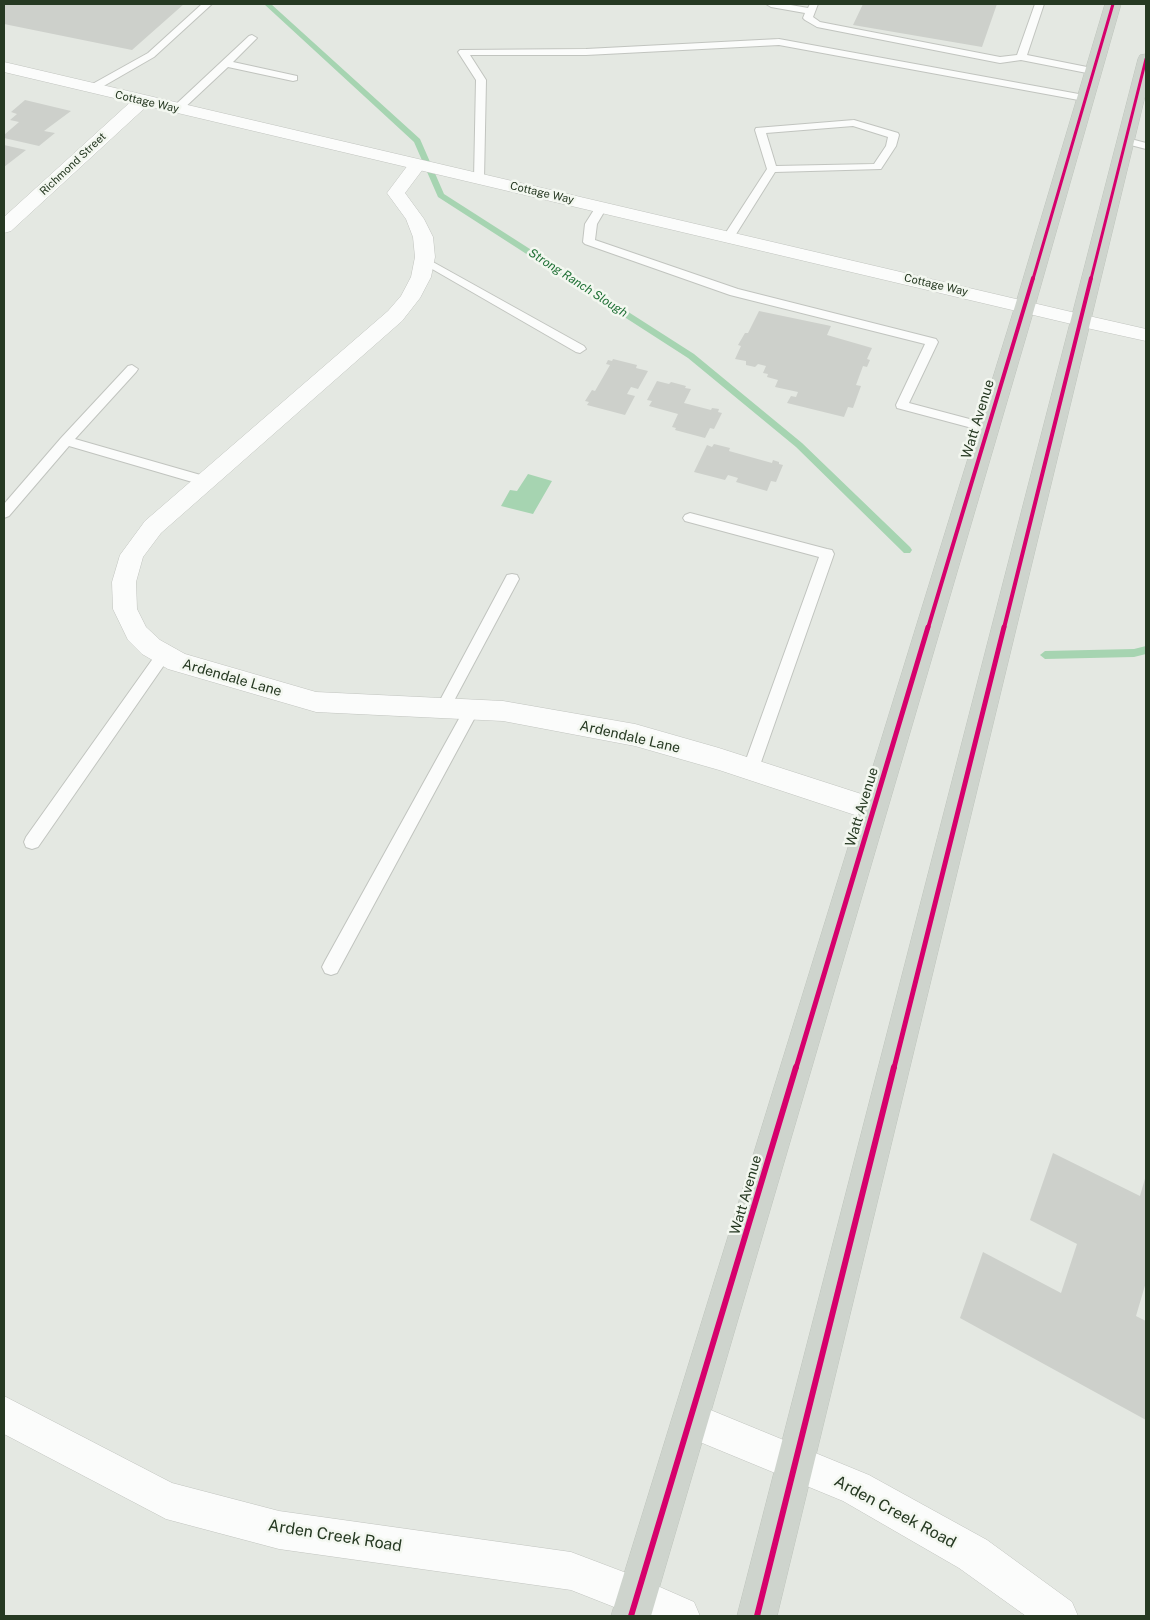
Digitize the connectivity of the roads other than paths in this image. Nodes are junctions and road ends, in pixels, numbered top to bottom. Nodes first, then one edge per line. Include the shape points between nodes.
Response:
1 (207, 4) edge
2 (771, 4) edge
3 (1040, 4) edge
4 (1113, 4) edge
5 (812, 7) edge
6 (252, 38) dead end
7 (1021, 57) junction
8 (1146, 59) edge
9 (225, 63) junction
10 (4, 67) edge
11 (1092, 71) junction
12 (293, 78) dead end
13 (91, 89) junction
14 (1084, 98) junction
15 (142, 101) junction
16 (177, 109) junction
17 (1126, 141) junction
18 (1146, 146) edge
19 (417, 165) junction
20 (772, 169) junction
21 (471, 177) junction
22 (602, 207) junction
23 (4, 227) edge
24 (729, 237) junction
25 (424, 260) junction
26 (1025, 306) junction
27 (1080, 320) junction
28 (1146, 334) edge
29 (580, 349) dead end
30 (132, 369) dead end
31 (987, 428) junction
32 (66, 441) junction
33 (206, 480) junction
34 (4, 513) edge
35 (690, 518) dead end
36 (512, 579) dead end
37 (164, 654) junction
38 (443, 708) junction
39 (471, 710) junction
40 (751, 768) junction
41 (873, 808) junction
42 (32, 842) dead end
43 (331, 967) dead end
44 (4, 1414) edge
45 (691, 1420) junction
46 (796, 1463) junction
47 (634, 1606) edge
48 (680, 1616) edge
49 (757, 1616) edge
50 (1058, 1616) edge

1 - 13 lane via 151,55
2 - 5 lane
3 - 7 lane
4 - 11 main road, Watt Avenue
5 - 7 lane via 808,18 817,24 1000,60
6 - 9 lane
7 - 11 lane
8 - 17 main road
9 - 12 lane
9 - 16 lane
10 - 13 street, Cottage Way
11 - 14 main road, Watt Avenue
13 - 15 street, Cottage Way
14 - 21 lane via 779,42 586,52 463,52 481,80
14 - 26 main road, Watt Avenue
15 - 16 street, Cottage Way
15 - 23 street, Richmond Street
16 - 19 street, Cottage Way
17 - 18 lane
17 - 27 main road
19 - 21 street, Cottage Way
19 - 25 street, Ardendale Lane via 396,192 423,237
20 - 20 lane via 760,130 854,123 894,134 891,146 877,167
20 - 24 lane
21 - 22 street, Cottage Way
22 - 24 street, Cottage Way
22 - 31 lane via 591,224 589,242 734,292 932,342 902,406
24 - 26 street, Cottage Way
25 - 29 lane
25 - 33 street, Ardendale Lane via 414,291 395,316
26 - 27 street, Cottage Way
26 - 31 main road, Watt Avenue
27 - 28 street, Cottage Way
27 - 46 main road
30 - 32 lane
31 - 41 main road, Watt Avenue
32 - 33 lane
32 - 34 lane
33 - 37 street, Ardendale Lane via 153,527 132,555 124,582 125,609 137,633
35 - 40 lane via 827,554
36 - 38 lane
37 - 38 street, Ardendale Lane via 177,662 316,702
37 - 42 lane
38 - 39 street, Ardendale Lane
39 - 40 street, Ardendale Lane via 503,711 635,735
39 - 43 lane
40 - 41 street, Ardendale Lane
41 - 45 main road, Watt Avenue
44 - 47 street, Arden Creek Road via 166,1500 279,1530 571,1571
45 - 46 street, Arden Creek Road
45 - 47 main road, Watt Avenue
46 - 49 main road
46 - 50 street, Arden Creek Road via 856,1488 973,1554
47 - 48 street, Arden Creek Road

